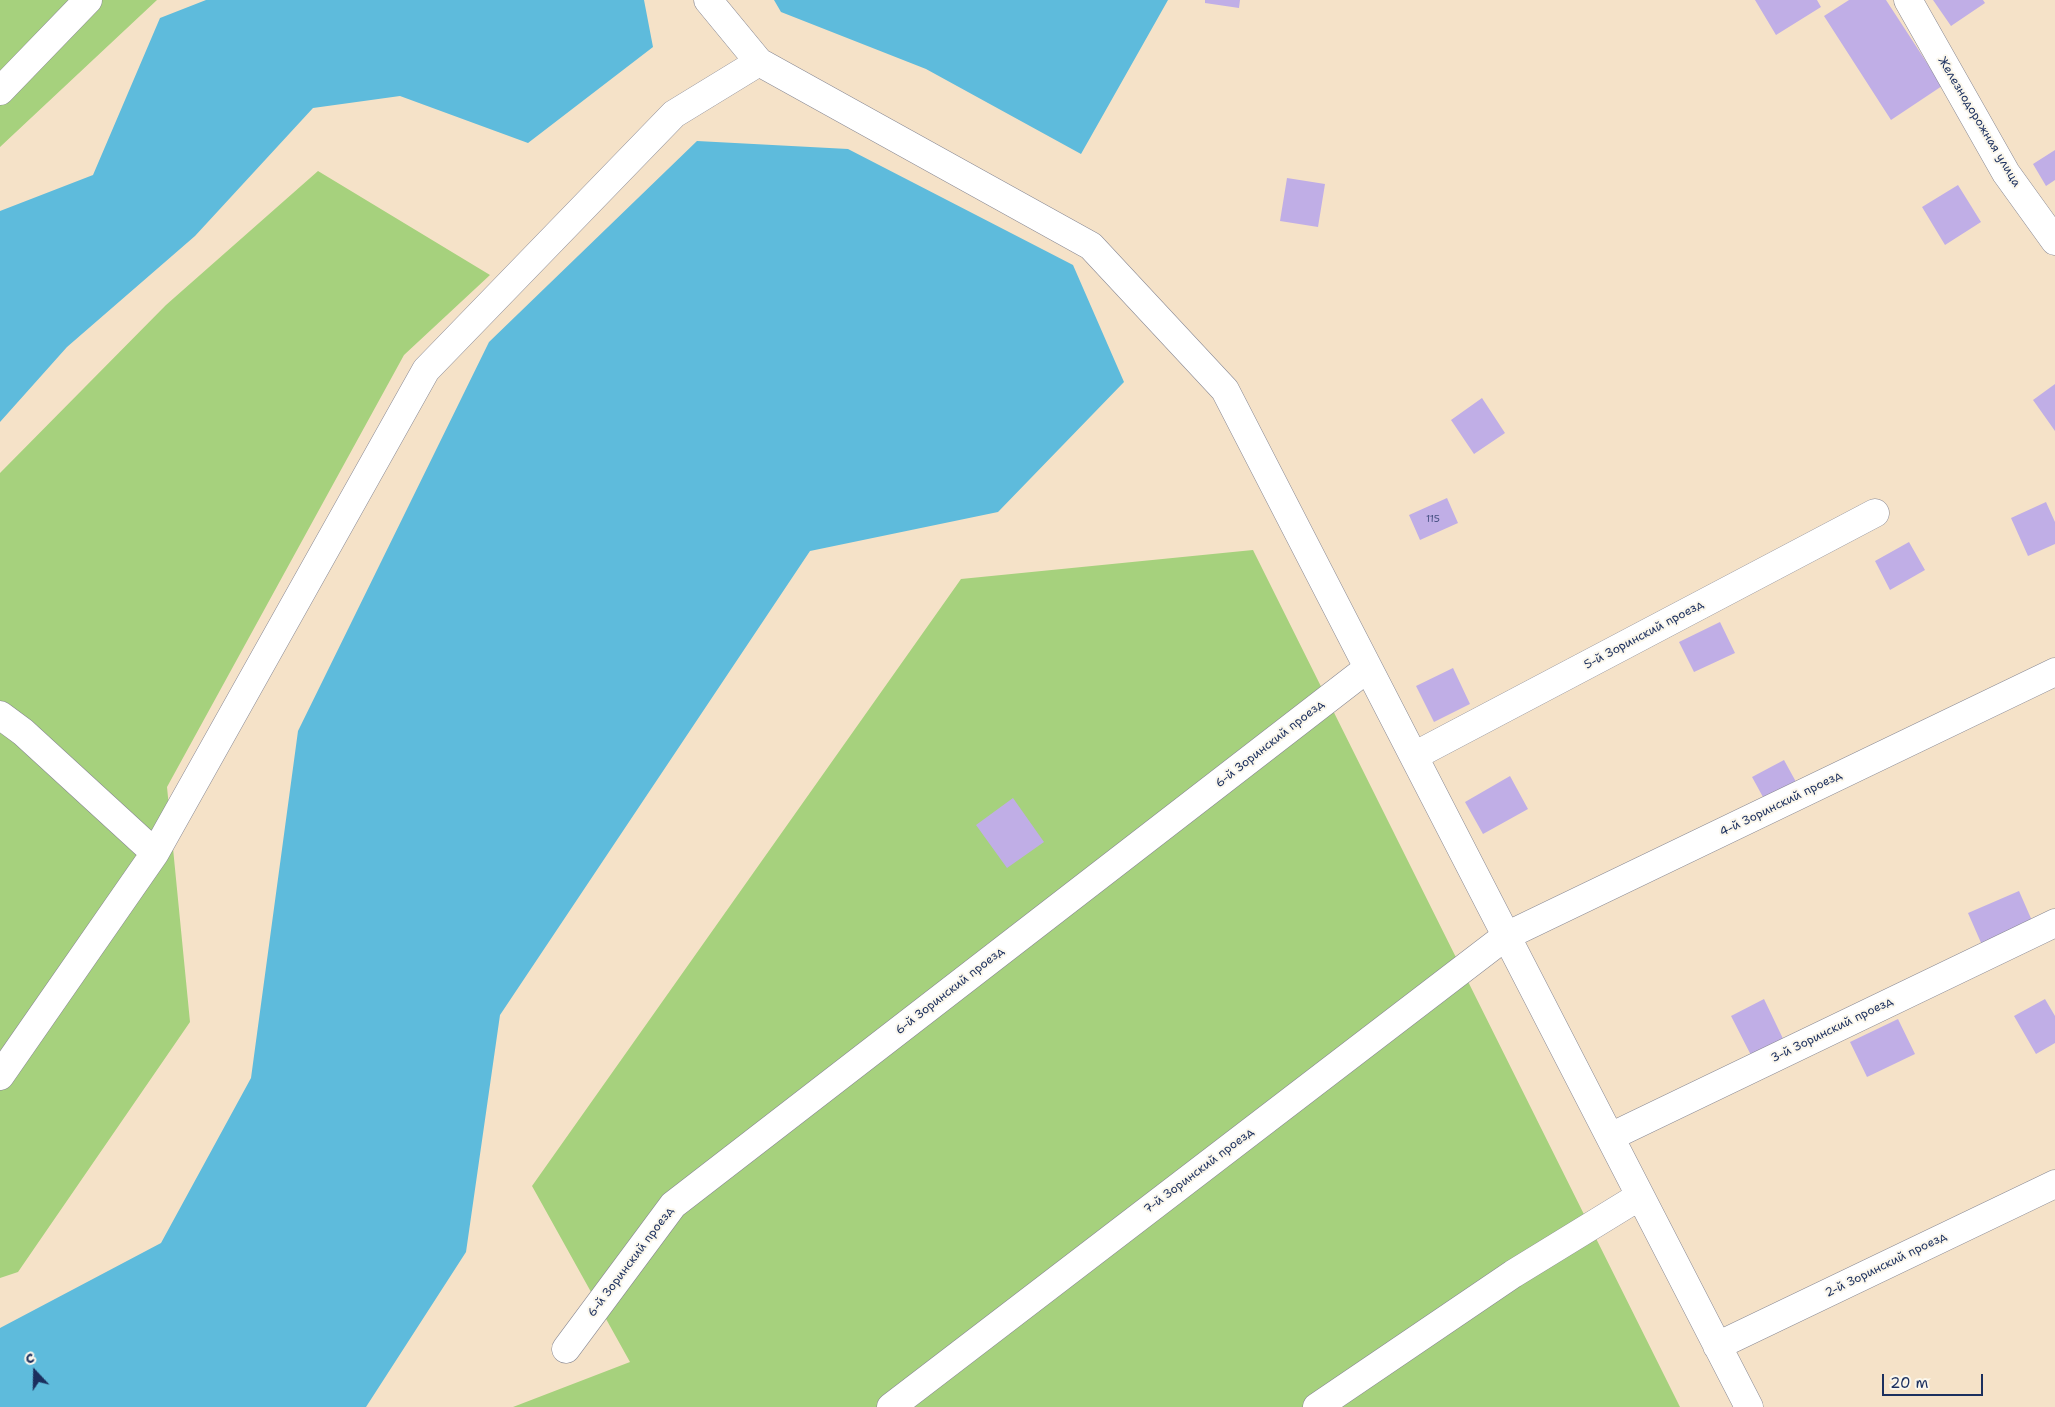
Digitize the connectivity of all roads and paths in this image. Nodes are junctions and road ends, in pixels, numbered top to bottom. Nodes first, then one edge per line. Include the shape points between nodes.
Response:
1 (88, 0) edge
2 (708, 0) edge
3 (1908, 0) edge
4 (759, 62) junction
5 (0, 91) edge
6 (2055, 241) edge
7 (1875, 514) dead end
8 (1368, 668) junction
9 (2055, 672) edge
10 (0, 715) edge
11 (1414, 756) junction
12 (155, 853) junction
13 (2055, 923) edge
14 (1506, 936) junction
15 (0, 1076) edge
16 (1610, 1137) junction
17 (2055, 1184) edge
18 (1640, 1196) junction
19 (1717, 1346) junction
20 (566, 1349) dead end
21 (891, 1407) edge
22 (1317, 1407) edge
23 (1748, 1407) edge

1 - 5 street
2 - 4 street
3 - 6 street, Железнодорожная улица via 2006,173
4 - 8 street via 1091,246 1225,390
4 - 12 street via 674,114 426,370
7 - 11 street, 5-й Зоринский проезд
8 - 11 street
8 - 20 street, 6-й Зоринский проезд via 673,1205
9 - 14 street, 4-й Зоринский проезд
10 - 12 street via 23,732
11 - 14 street
12 - 15 street
13 - 16 street, 3-й Зоринский проезд
14 - 16 street
14 - 21 street, 7-й Зоринский проезд
16 - 18 street
17 - 19 street, 2-й Зоринский проезд
18 - 19 street
18 - 22 street via 1513,1274
19 - 23 street

